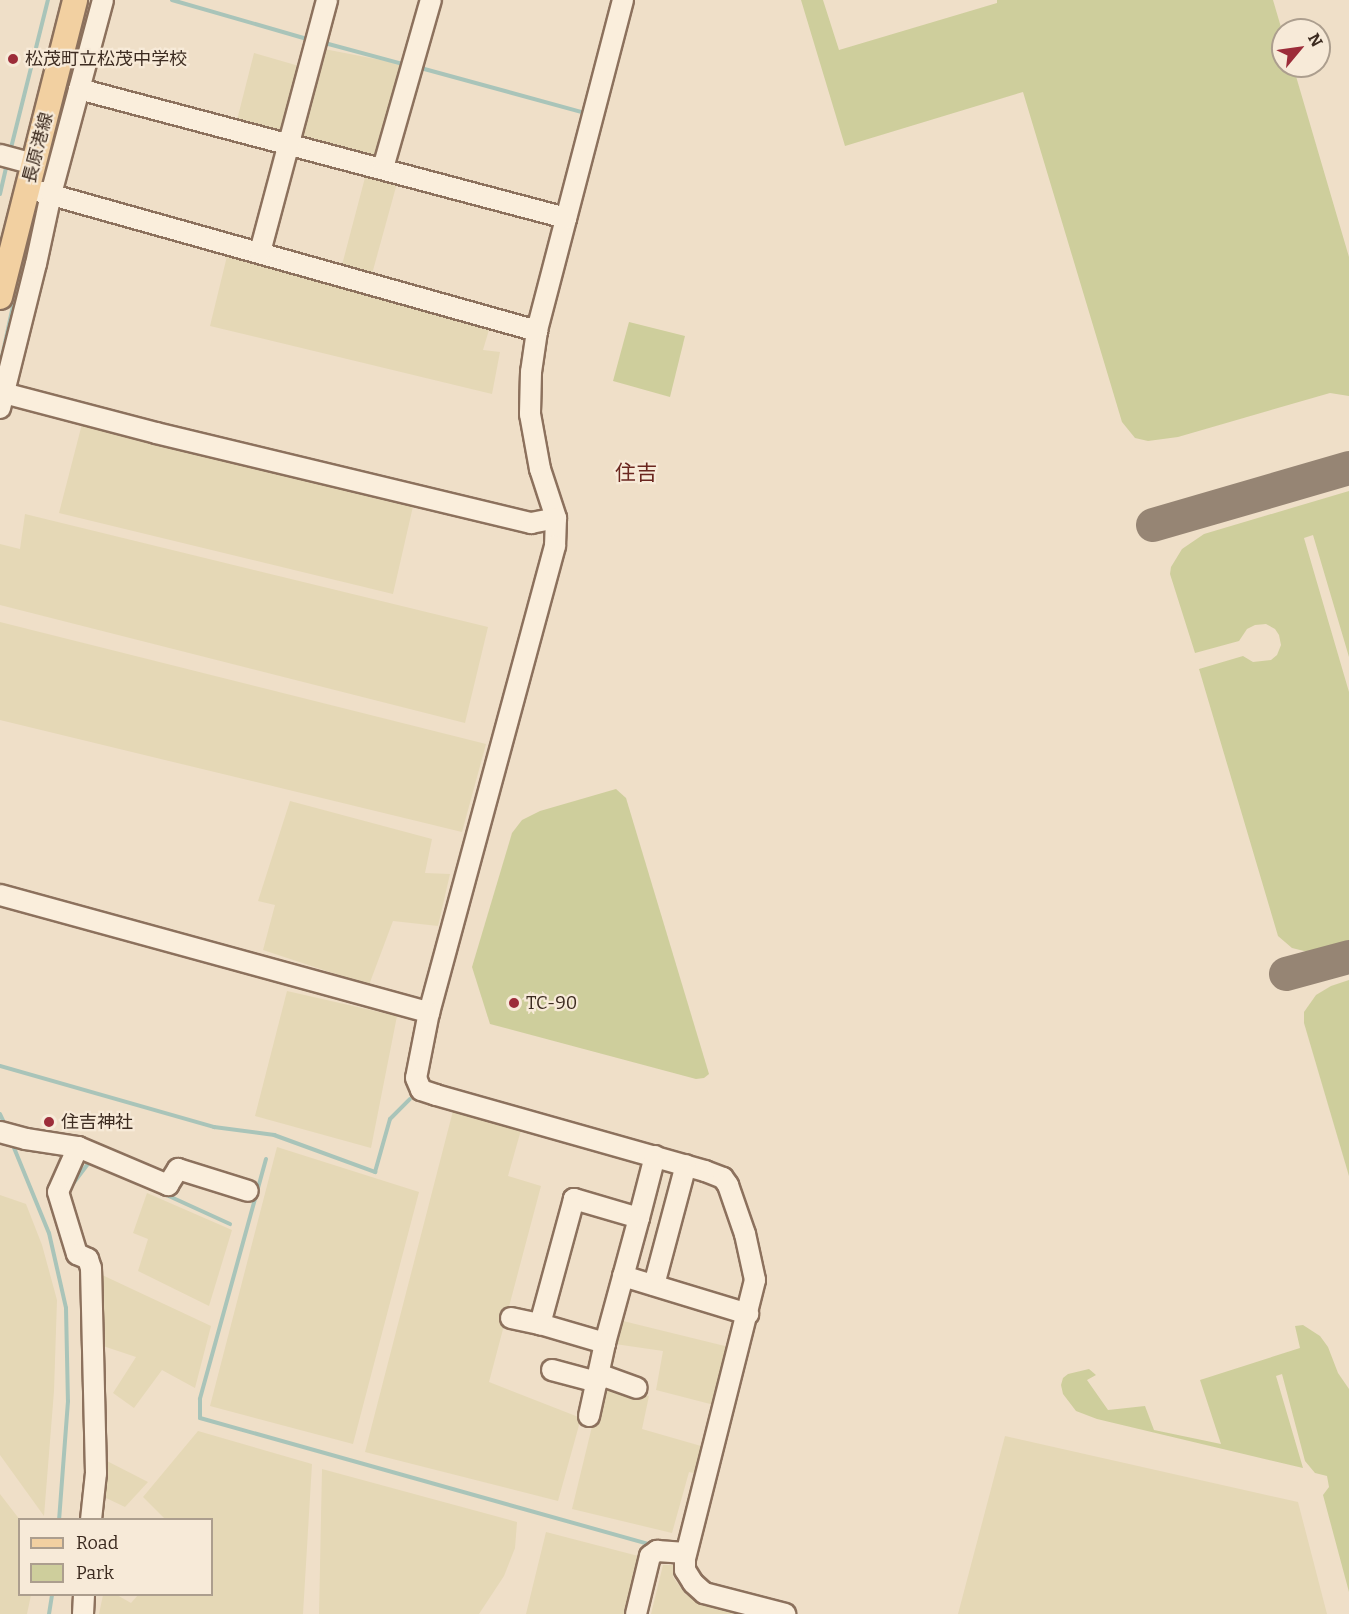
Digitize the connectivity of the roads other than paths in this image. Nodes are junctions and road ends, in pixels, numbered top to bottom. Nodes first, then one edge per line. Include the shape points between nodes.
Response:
1 (75, 0) edge
2 (103, 0) edge
3 (327, 0) edge
4 (431, 0) edge
5 (623, 0) edge
6 (79, 89) junction
7 (289, 142) junction
8 (0, 155) edge
9 (33, 164) junction
10 (383, 168) junction
11 (27, 188) junction
12 (51, 195) junction
13 (566, 218) junction
14 (260, 252) junction
15 (0, 297) edge
16 (537, 331) junction
17 (1, 397) edge
18 (556, 518) junction
19 (0, 895) edge
20 (429, 1012) junction
21 (0, 1132) edge
22 (78, 1147) junction
23 (655, 1156) junction
24 (686, 1165) junction
25 (248, 1191) dead end
26 (639, 1218) junction
27 (623, 1276) junction
28 (654, 1286) junction
29 (748, 1314) junction
30 (511, 1318) dead end
31 (540, 1324) junction
32 (605, 1343) junction
33 (552, 1370) dead end
34 (598, 1378) junction
35 (638, 1388) dead end
36 (589, 1416) dead end
37 (91, 1518) edge
38 (686, 1553) junction
39 (84, 1596) edge
40 (83, 1614) edge
41 (636, 1614) edge
42 (785, 1614) edge

1 - 9 main road, 長原港線
2 - 6 street
3 - 7 street
4 - 10 street
5 - 13 street
6 - 7 street
6 - 12 street
7 - 10 street
7 - 14 street
8 - 9 street
9 - 11 main road, 長原港線
10 - 13 street
11 - 12 street
11 - 15 main road, 長原港線
12 - 14 street
12 - 17 street
13 - 16 street
14 - 16 street
16 - 18 street via 530,414 540,469
17 - 18 street via 531,523
18 - 20 street via 555,546
19 - 20 street
20 - 23 street via 416,1064 421,1090
21 - 22 street
22 - 25 street via 168,1185 178,1170
22 - 37 street via 58,1192 77,1254 88,1259 91,1268 96,1473
23 - 24 street
23 - 26 street
24 - 28 street
24 - 29 street via 723,1178 728,1185 755,1280
26 - 27 street
26 - 31 street via 574,1199
27 - 28 street
27 - 32 street
28 - 29 street
29 - 38 street
30 - 31 street
31 - 32 street
32 - 34 street
33 - 34 street
34 - 35 street
34 - 36 street
38 - 41 street via 657,1551 650,1556
38 - 42 street via 685,1570 704,1593
39 - 40 street

